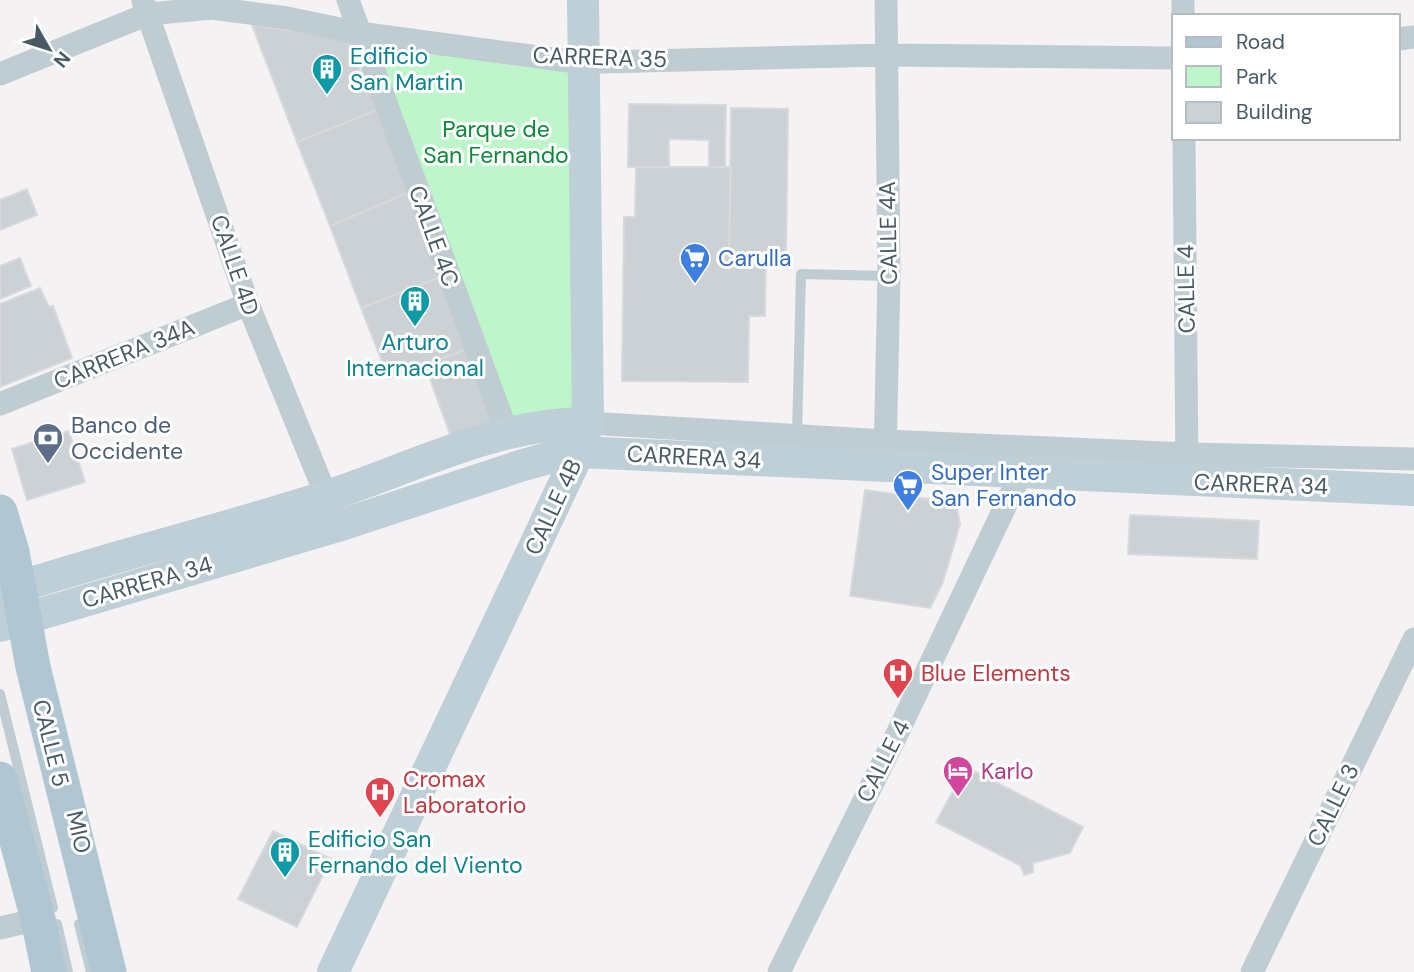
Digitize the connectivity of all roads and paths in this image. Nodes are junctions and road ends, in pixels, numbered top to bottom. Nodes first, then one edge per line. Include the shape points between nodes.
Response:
1 (348, 0) edge
2 (583, 0) edge
3 (886, 0) edge
4 (146, 7) edge
5 (359, 33) junction
6 (886, 55) junction
7 (1172, 58) edge
8 (584, 61) junction
9 (0, 74) edge
10 (1184, 140) edge
11 (889, 276) junction
12 (248, 304) junction
13 (0, 404) edge
14 (507, 432) junction
15 (797, 435) junction
16 (583, 437) junction
17 (885, 453) junction
18 (1414, 459) edge
19 (1188, 468) junction
20 (1021, 473) junction
21 (1414, 490) edge
22 (326, 496) junction
23 (0, 512) edge
24 (338, 526) junction
25 (8, 607) edge
26 (1414, 639) edge
27 (0, 694) edge
28 (0, 779) edge
29 (75, 909) dead end
30 (38, 919) junction
31 (0, 928) edge
32 (49, 972) edge
33 (68, 972) edge
34 (91, 972) edge
35 (109, 972) edge
36 (333, 972) edge
37 (779, 972) edge
38 (1252, 972) edge

1 - 5 street, CALLE 4C
2 - 8 street, CALLE 4B
3 - 6 street, CALLE 4A
4 - 5 street, CARRERA 35 via 212,8
4 - 9 street, CARRERA 35
4 - 12 street, CALLE 4D
5 - 8 street, CARRERA 35
5 - 14 street, CALLE 4C
6 - 7 street, CARRERA 35
6 - 8 street, CARRERA 35
6 - 11 street, CALLE 4A
8 - 16 street, CALLE 4B
10 - 19 street, CALLE 4
11 - 15 lane via 801,274
11 - 17 street, CALLE 4A
12 - 13 street, CARRERA 34A
12 - 22 street, CALLE 4D
14 - 16 street, CARRERA 34 via 540,425
14 - 22 street, CARRERA 34
15 - 16 street, CARRERA 34
15 - 17 street, CARRERA 34
16 - 17 street, CARRERA 34
16 - 24 street, CARRERA 34 via 559,455
16 - 36 street, CALLE 4B
17 - 19 street, CARRERA 34
17 - 20 street, CARRERA 34
18 - 19 street, CARRERA 34
19 - 20 street, CARRERA 34
19 - 21 street, CARRERA 34
20 - 37 street, CALLE 4
22 - 24 street, CALLE 4D
22 - 25 street, CARRERA 34
23 - 25 main road, CALLE 5 via 12,552
24 - 25 street, CARRERA 34
25 - 35 main road, CALLE 5 via 33,667
26 - 38 street, CALLE 3
27 - 33 lane, MIO
28 - 30 main road
29 - 34 lane
30 - 31 street
30 - 32 main road

